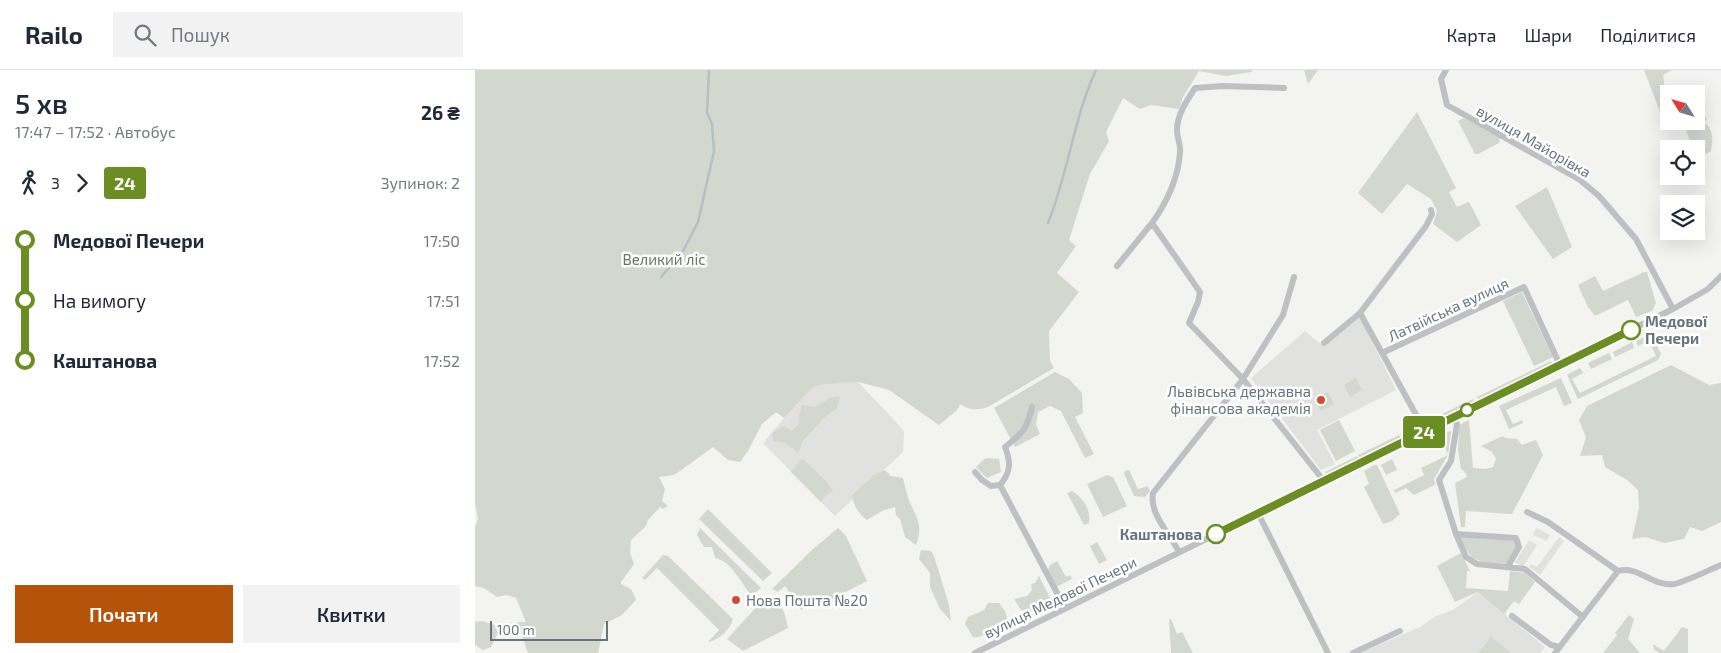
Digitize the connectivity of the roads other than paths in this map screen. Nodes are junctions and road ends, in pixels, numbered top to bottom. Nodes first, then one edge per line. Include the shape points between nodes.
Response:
1 (1446, 70) edge
2 (1283, 88) dead end
3 (1431, 210) dead end
4 (1152, 223) junction
5 (1117, 266) dead end
6 (1721, 276) edge
7 (1293, 277) dead end
8 (1673, 309) junction
9 (1360, 313) junction
10 (1324, 343) dead end
11 (1382, 353) junction
12 (1560, 365) junction
13 (1243, 379) junction
14 (1032, 407) dead end
15 (1453, 417) junction
16 (1425, 431) junction
17 (975, 472) dead end
18 (1324, 481) junction
19 (1000, 485) junction
20 (1527, 512) dead end
21 (1258, 513) junction
22 (1456, 534) junction
23 (1179, 552) junction
24 (1721, 565) edge
25 (1508, 566) junction
26 (1618, 571) junction
27 (1065, 608) junction
28 (1512, 616) dead end
29 (1583, 617) junction
30 (1400, 631) dead end
31 (1560, 647) junction
32 (975, 653) edge
33 (1328, 653) edge
34 (1353, 653) edge
35 (1555, 653) edge

1 - 8 street, вулиця Майорівка via 1441,79 1447,105 1581,180 1599,196 1636,239
2 - 4 street via 1195,88 1185,102 1177,129 1181,150 1178,172 1164,207
3 - 9 street via 1426,226
4 - 5 street
4 - 13 street via 1200,292 1189,322
6 - 8 street, вулиця Медової Печери via 1708,289
7 - 13 street via 1283,315
8 - 12 street, вулиця Медової Печери
9 - 10 street
9 - 11 street, Латвійська вулиця
11 - 12 street, Латвійська вулиця via 1523,287
11 - 16 street, Латвійська вулиця
12 - 15 street, вулиця Медової Печери
13 - 18 street
13 - 23 street via 1153,493 1151,502 1154,510
14 - 19 street via 1028,425 1005,447 1010,468
15 - 16 street, вулиця Медової Печери
15 - 22 street via 1457,424 1455,444 1451,461 1439,480
16 - 18 street, вулиця Медової Печери
17 - 19 street via 991,486
18 - 21 street, вулиця Медової Печери
19 - 27 street
20 - 26 street via 1548,522
21 - 23 street, вулиця Медової Печери
21 - 33 street
22 - 25 street via 1470,561
22 - 25 street via 1516,538 1519,547
23 - 27 street, вулиця Медової Печери
24 - 26 street via 1673,584 1661,583 1625,569
25 - 29 street via 1525,569
26 - 29 street
27 - 32 street, вулиця Медової Печери
28 - 31 street via 1551,645
29 - 31 street
30 - 34 street
31 - 35 street

